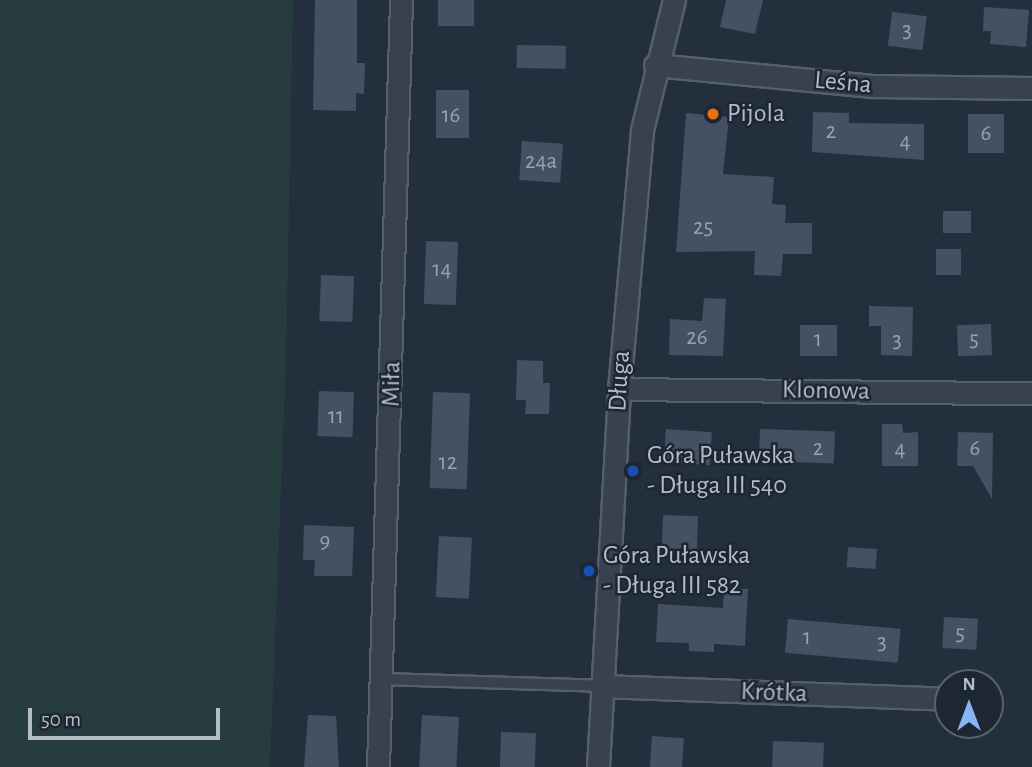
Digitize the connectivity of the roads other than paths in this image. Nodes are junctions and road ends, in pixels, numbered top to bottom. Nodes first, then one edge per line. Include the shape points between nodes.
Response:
1 (401, 0) edge
2 (674, 0) edge
3 (655, 65) junction
4 (1032, 88) edge
5 (619, 389) junction
6 (1032, 393) edge
7 (382, 679) junction
8 (600, 686) junction
9 (934, 698) edge
10 (378, 767) edge
11 (598, 767) edge

1 - 7 street, Miła
2 - 3 street, Długa
3 - 4 street, Leśna via 875,86
3 - 5 street, Długa via 642,130
5 - 6 street, Klonowa
5 - 8 street, Długa
7 - 8 lane
7 - 10 street, Miła
8 - 9 street, Krótka
8 - 11 street, Długa

